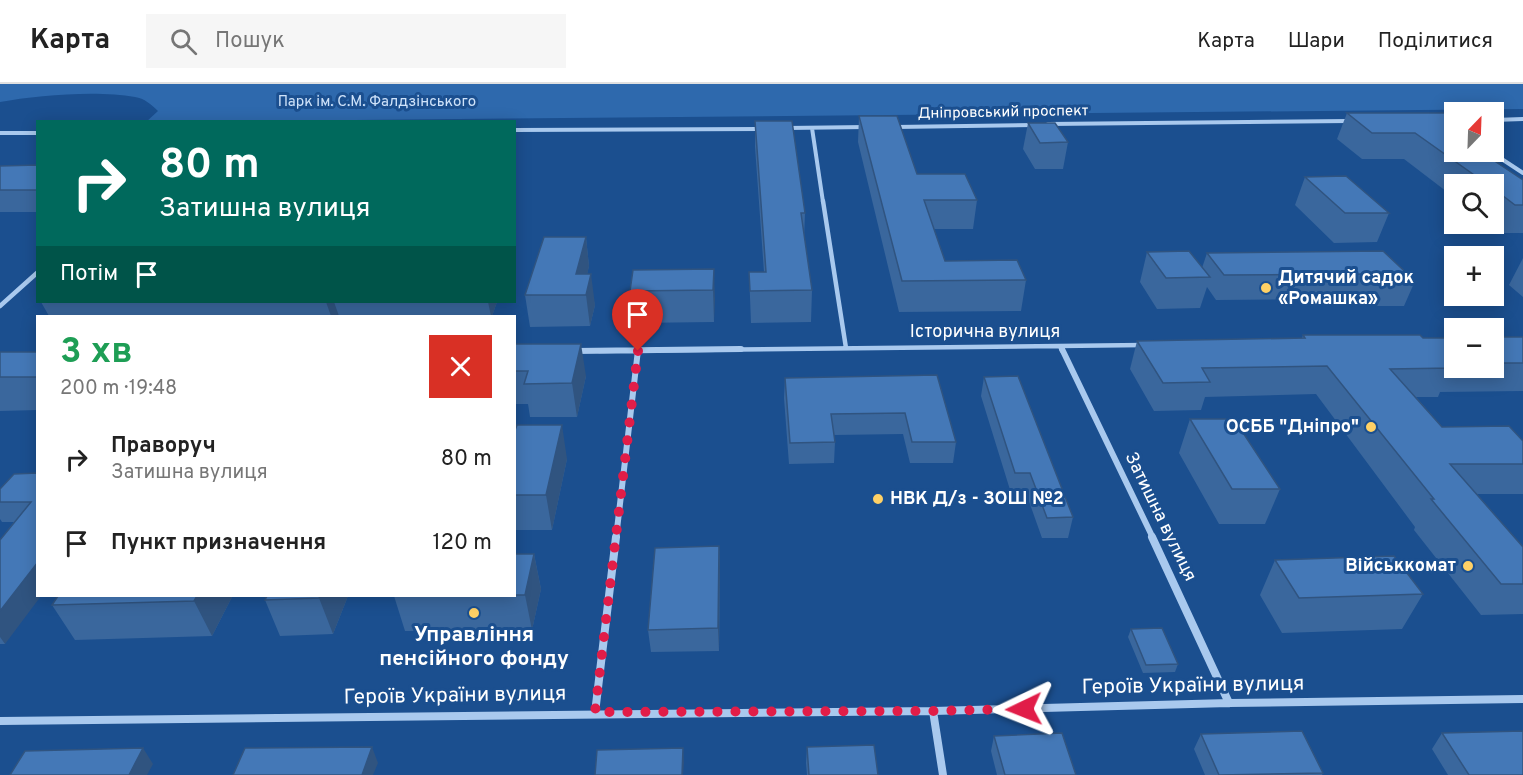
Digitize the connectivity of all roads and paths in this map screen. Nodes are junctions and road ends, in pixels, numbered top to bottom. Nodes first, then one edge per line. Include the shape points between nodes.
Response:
1 (1523, 119) edge
2 (1504, 120) edge
3 (1355, 121) edge
4 (872, 127) edge
5 (884, 127) edge
6 (812, 128) junction
7 (764, 129) edge
8 (776, 129) edge
9 (516, 130) edge
10 (0, 133) edge
11 (36, 133) edge
12 (1504, 161) edge
13 (1523, 173) edge
14 (36, 274) edge
15 (0, 306) edge
16 (1155, 345) edge
17 (1060, 346) junction
18 (846, 348) junction
19 (571, 351) edge
20 (638, 351) junction
21 (1523, 699) edge
22 (1229, 703) junction
23 (933, 711) junction
24 (595, 712) junction
25 (0, 721) edge
26 (943, 775) edge

1 - 2 street
3 - 5 street, Дніпровський проспект
4 - 6 street
6 - 8 street
6 - 18 street
7 - 9 street
10 - 11 street
12 - 13 street
14 - 15 street
16 - 17 street, Історична вулиця
17 - 18 street, Історична вулиця
17 - 22 street, Затишна вулиця
18 - 20 street, Історична вулиця
19 - 20 street, Історична вулиця
20 - 24 street
21 - 22 street, Героїв України вулиця
22 - 23 street, Героїв України вулиця
23 - 24 street, Героїв України вулиця
23 - 26 street
24 - 25 street, Героїв України вулиця

